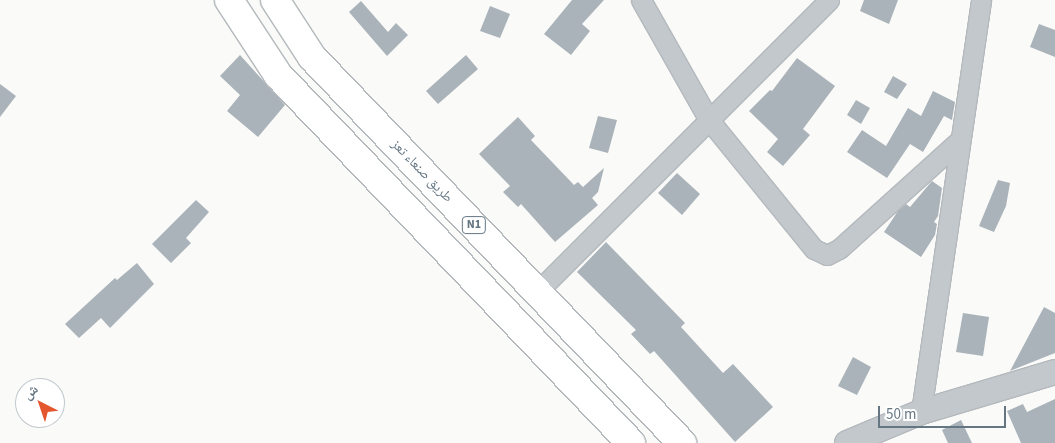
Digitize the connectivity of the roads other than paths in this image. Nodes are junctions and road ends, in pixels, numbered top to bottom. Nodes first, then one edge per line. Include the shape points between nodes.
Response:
1 (229, 0) edge
2 (275, 0) edge
3 (641, 0) edge
4 (828, 0) edge
5 (981, 0) edge
6 (709, 120) junction
7 (960, 140) junction
8 (537, 292) junction
9 (1055, 372) edge
10 (921, 412) junction
11 (630, 443) edge
12 (682, 443) edge
13 (847, 443) edge

1 - 11 highway via 278,75
2 - 8 highway, طريق صنعاء تعز / N1 via 312,57
3 - 6 street
4 - 6 street
5 - 7 street
6 - 7 street via 814,249 827,255 839,249
6 - 8 street
7 - 10 street
8 - 12 highway, طريق صنعاء تعز / N1
9 - 10 street
10 - 13 street

